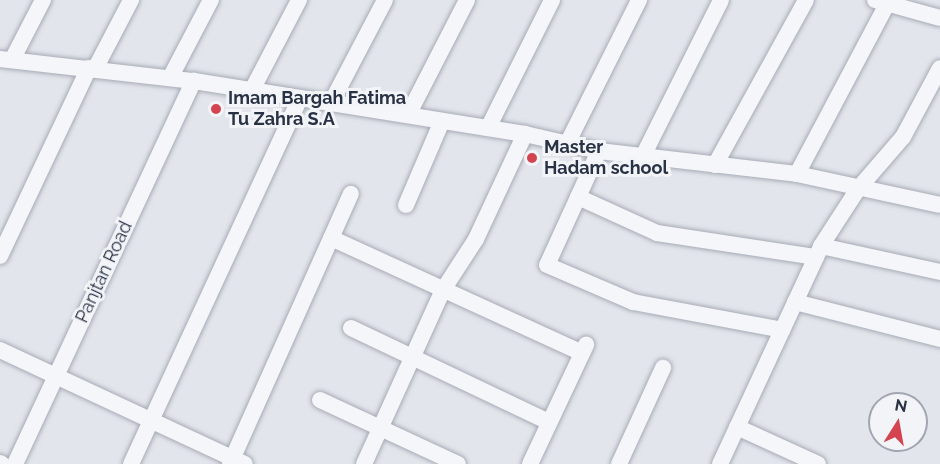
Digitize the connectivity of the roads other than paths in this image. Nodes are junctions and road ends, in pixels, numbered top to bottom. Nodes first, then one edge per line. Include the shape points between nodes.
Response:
1 (43, 0) edge
2 (212, 0) edge
3 (299, 0) edge
4 (385, 0) edge
5 (467, 0) edge
6 (552, 0) edge
7 (639, 0) edge
8 (721, 0) edge
9 (806, 0) edge
10 (128, 1) edge
11 (884, 1) edge
12 (940, 18) edge
13 (6, 59) edge
14 (940, 68) edge
15 (92, 69) junction
16 (170, 78) junction
17 (194, 81) junction
18 (252, 90) junction
19 (300, 98) junction
20 (331, 103) junction
21 (408, 115) junction
22 (442, 121) junction
23 (488, 128) junction
24 (525, 134) junction
25 (567, 144) junction
26 (599, 151) junction
27 (643, 156) junction
28 (715, 165) junction
29 (796, 174) junction
30 (858, 189) junction
31 (351, 194) dead end
32 (578, 197) junction
33 (406, 205) dead end
34 (940, 205) edge
35 (331, 238) junction
36 (818, 252) junction
37 (0, 256) edge
38 (940, 272) edge
39 (443, 290) junction
40 (795, 302) junction
41 (351, 328) dead end
42 (782, 330) junction
43 (940, 339) edge
44 (0, 350) edge
45 (415, 358) junction
46 (663, 368) dead end
47 (55, 376) junction
48 (320, 400) dead end
49 (151, 420) junction
50 (549, 422) junction
51 (737, 427) junction
52 (382, 429) junction
53 (236, 462) edge
54 (15, 464) edge
55 (131, 464) edge
56 (364, 464) edge
57 (458, 464) edge
58 (530, 464) edge
59 (619, 464) edge
60 (720, 464) edge
61 (818, 464) edge

1 - 13 street
2 - 16 street
3 - 18 street
4 - 20 street
5 - 21 street
6 - 23 street
7 - 25 street
8 - 27 street
9 - 28 street
10 - 15 street
11 - 12 street
11 - 29 street
13 - 15 street
14 - 30 street via 903,136
15 - 16 street
15 - 37 street
16 - 17 street
17 - 18 street
17 - 47 street, Panjtan Road
18 - 19 street
19 - 20 street
19 - 49 street
20 - 21 street
21 - 22 street
22 - 23 street
22 - 33 street
23 - 24 street
24 - 25 street
24 - 39 street via 476,239
25 - 26 street
26 - 27 street
26 - 32 street
27 - 28 street
28 - 29 street
29 - 30 street
30 - 34 street
30 - 36 street
31 - 35 street
32 - 36 street via 657,233
32 - 42 street via 547,266 633,302
35 - 39 street
35 - 53 street
36 - 38 street
36 - 40 street
39 - 45 street
39 - 50 street via 584,348
40 - 42 street
40 - 43 street
41 - 45 street
42 - 51 street
44 - 47 street
45 - 50 street
45 - 52 street
46 - 59 street
47 - 49 street
47 - 54 street, Panjtan Road
48 - 52 street
49 - 53 street
49 - 55 street
50 - 58 street
51 - 60 street
51 - 61 street
52 - 56 street
52 - 57 street

